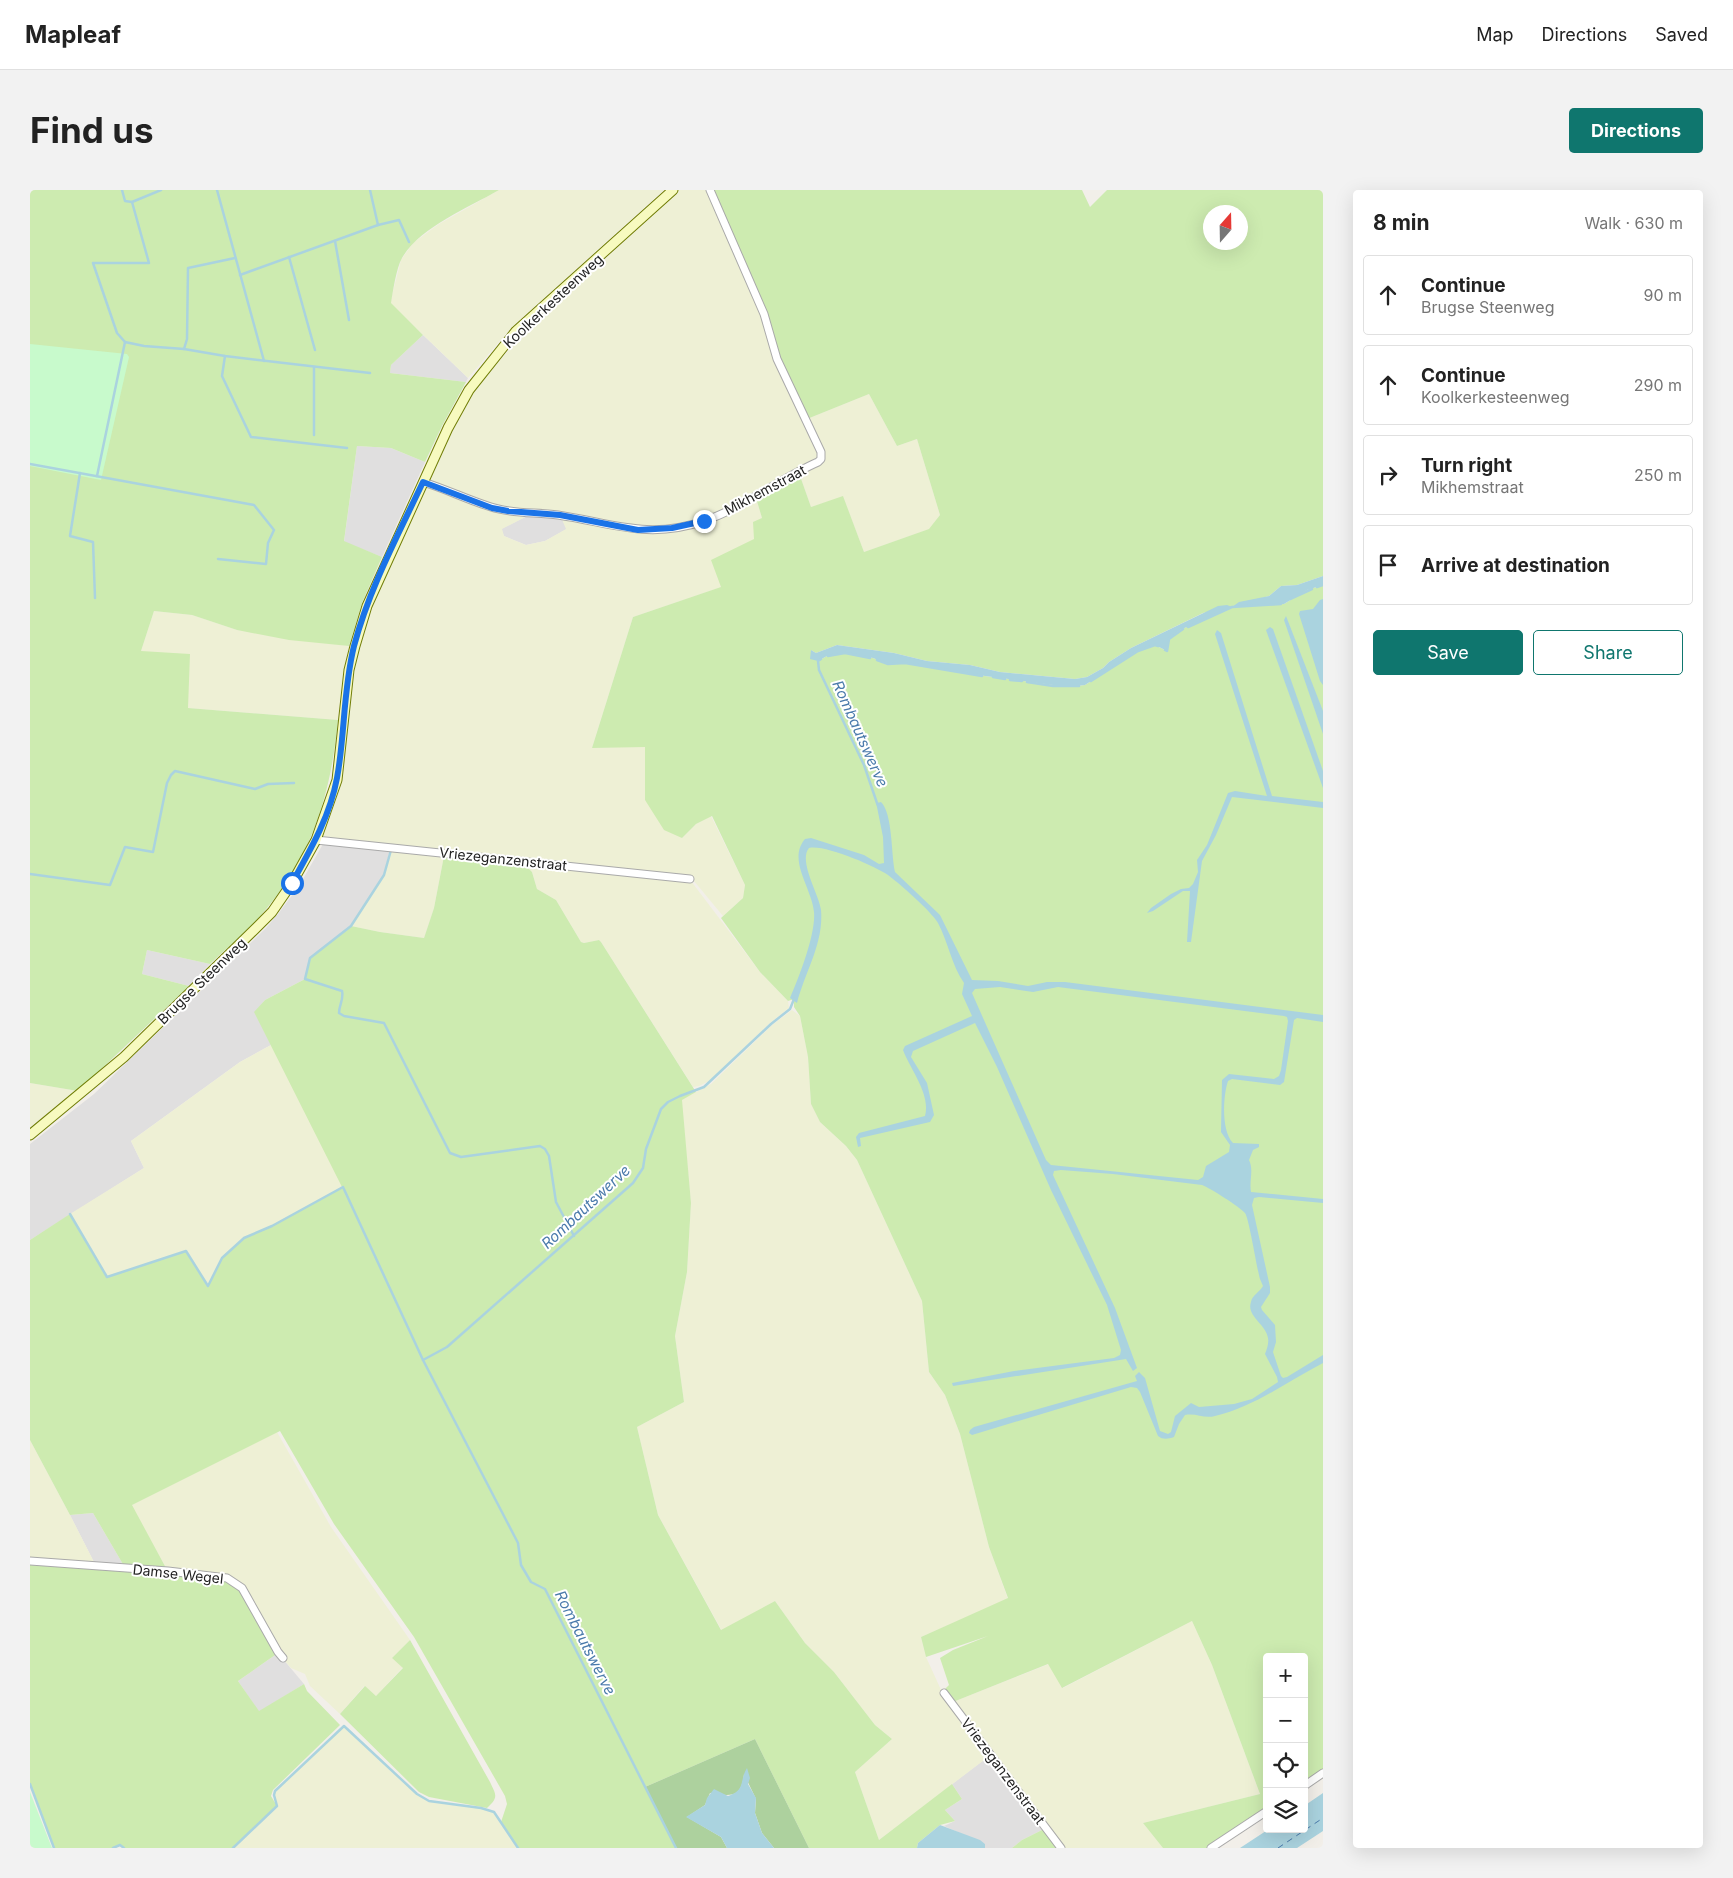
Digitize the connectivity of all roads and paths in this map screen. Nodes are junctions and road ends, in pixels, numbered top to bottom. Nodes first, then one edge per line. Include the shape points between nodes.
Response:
1 (673, 190) edge
2 (710, 190) edge
3 (423, 482) junction
4 (332, 794) joint
5 (316, 840) junction
6 (690, 879) dead end
7 (30, 1135) edge
8 (30, 1561) edge
9 (283, 1658) dead end
10 (944, 1693) dead end
11 (1323, 1773) edge
12 (1308, 1783) edge
13 (1263, 1814) edge
14 (1061, 1848) edge
15 (1210, 1848) edge

1 - 3 main road, Koolkerkesteenweg via 511,338 469,390
2 - 3 street, Mikhemstraat via 764,314 777,359 821,452 821,459 744,504 704,521 656,530 500,509
3 - 4 main road, Koolkerkesteenweg via 367,606 354,646 337,780
4 - 5 main road, Brugse Steenweg
5 - 6 street, Vriezeganzenstraat
5 - 7 main road, Brugse Steenweg via 272,912 124,1057
8 - 9 street, Damse Wegel via 227,1578 242,1588
10 - 14 street, Vriezeganzenstraat
11 - 12 street
13 - 15 street

